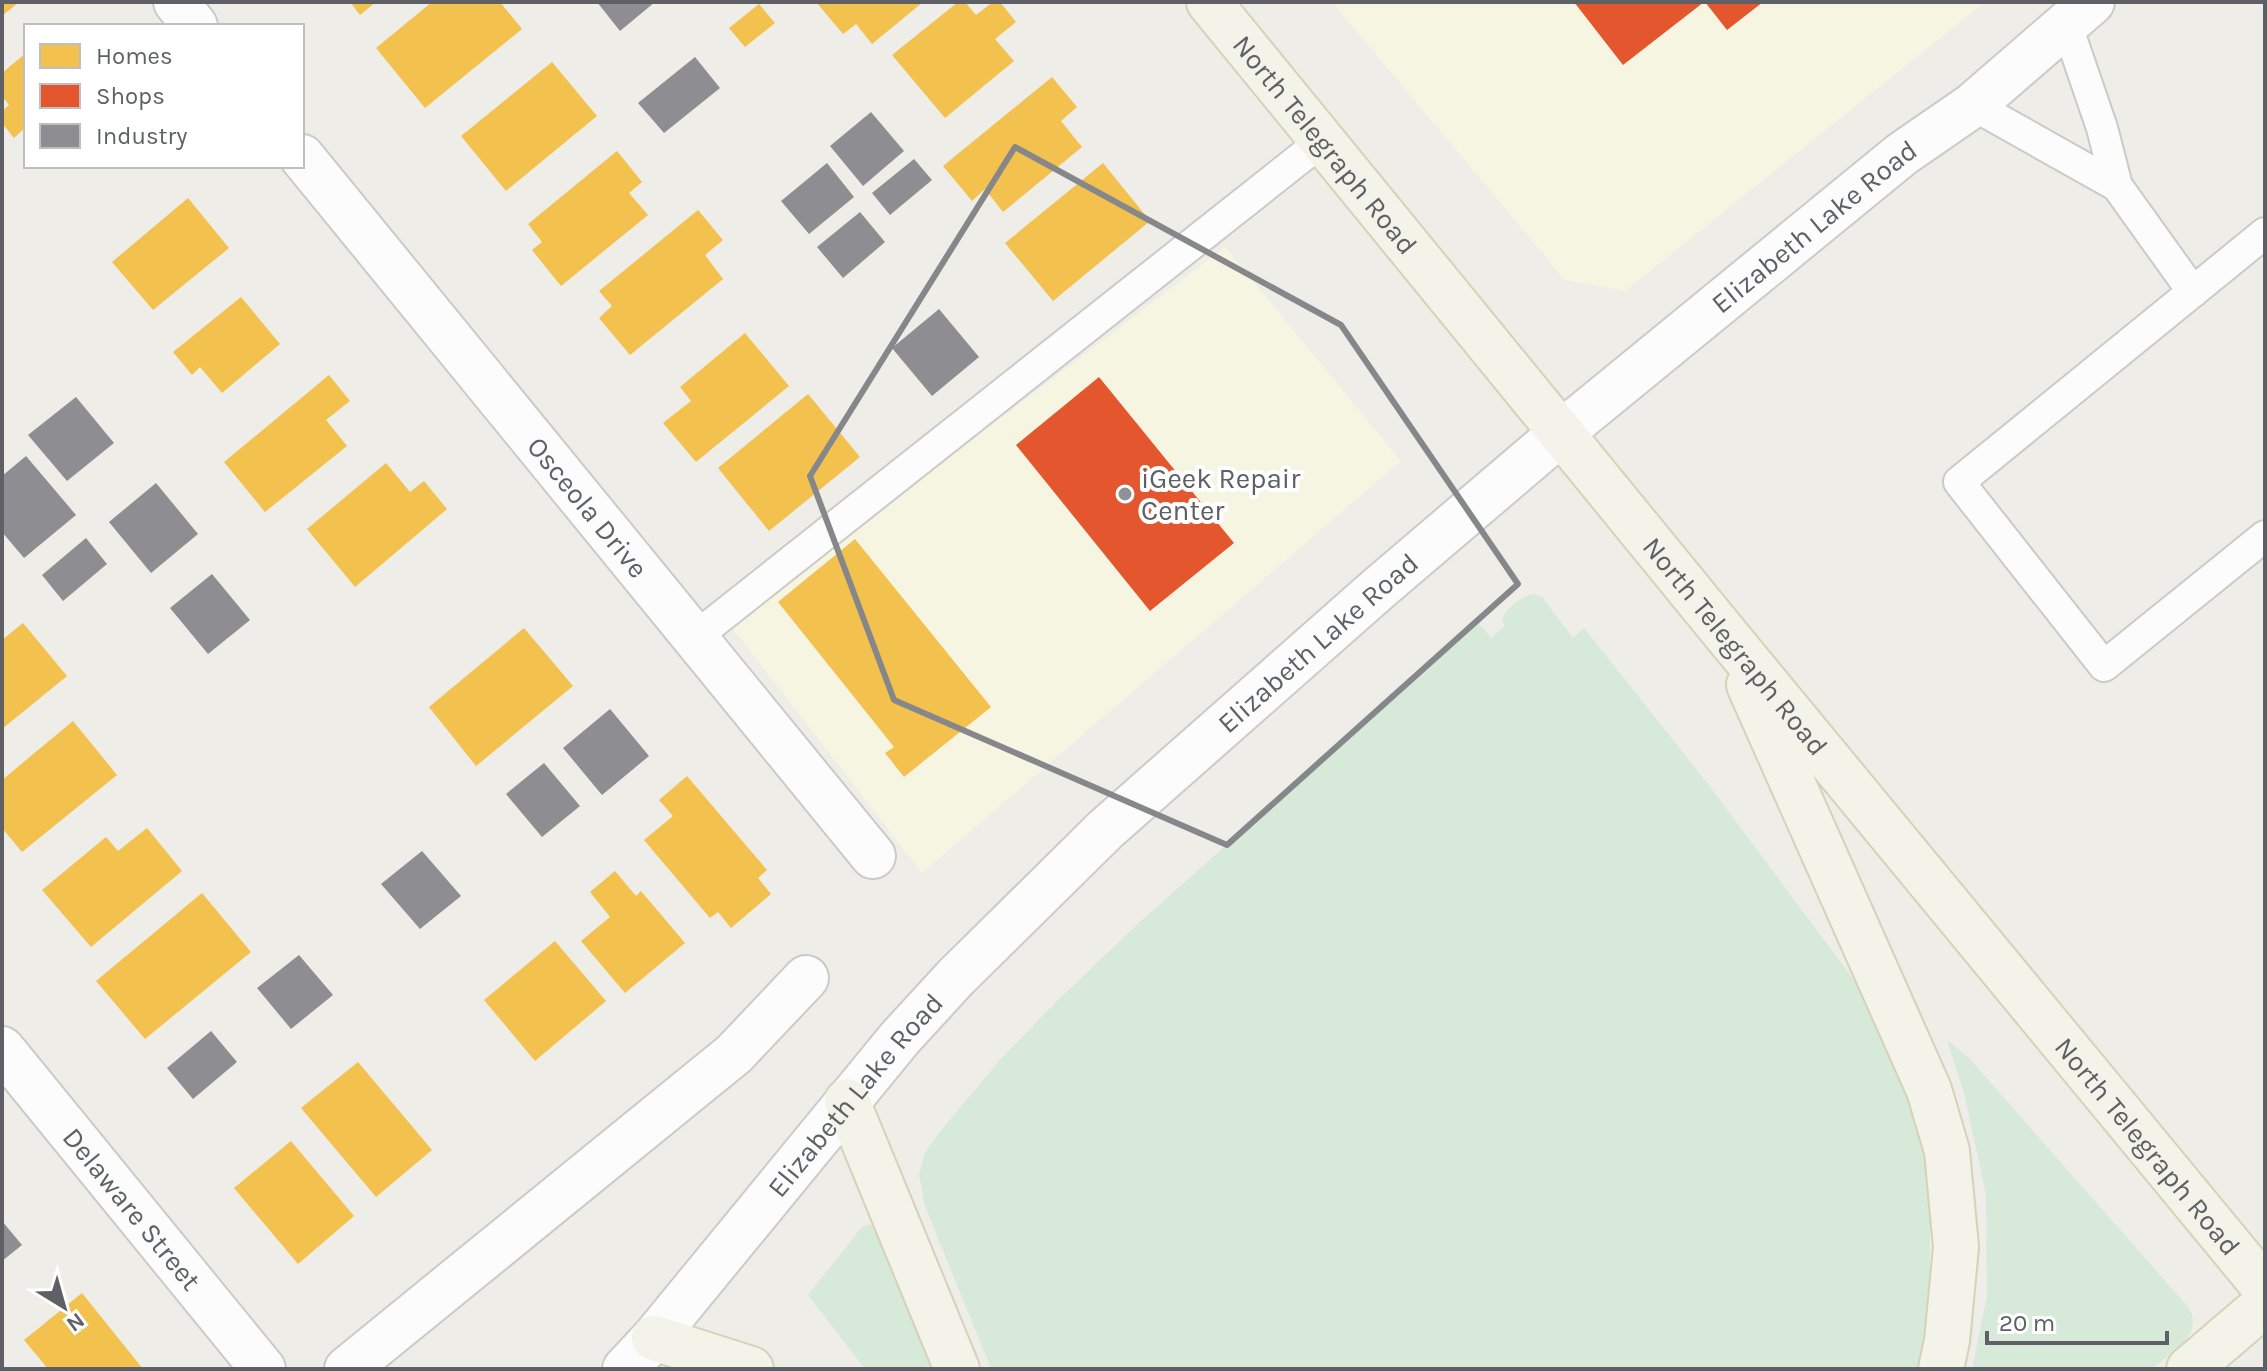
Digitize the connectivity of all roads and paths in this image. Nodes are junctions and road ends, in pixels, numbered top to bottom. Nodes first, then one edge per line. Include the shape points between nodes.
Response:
1 (176, 2) edge
2 (1209, 2) edge
3 (2079, 12) edge
4 (193, 24) edge
5 (1973, 105) junction
6 (1322, 141) junction
7 (304, 159) edge
8 (2117, 186) junction
9 (2265, 233) edge
10 (2193, 292) junction
11 (1561, 433) junction
12 (2265, 536) edge
13 (1727, 636) junction
14 (694, 638) junction
15 (873, 856) dead end
16 (806, 978) dead end
17 (2, 1049) edge
18 (847, 1101) junction
19 (2265, 1288) edge
20 (2265, 1304) edge
21 (654, 1338) junction
22 (263, 1369) edge
23 (347, 1369) edge
24 (625, 1369) edge
25 (751, 1369) edge
26 (957, 1369) edge
27 (1941, 1369) edge
28 (2189, 1369) edge

1 - 4 main road
2 - 6 main road, North Telegraph Road
3 - 5 main road, Elizabeth Lake Road
3 - 8 lane
5 - 8 lane
5 - 11 main road, Elizabeth Lake Road via 1892,162
6 - 11 main road, North Telegraph Road
6 - 14 lane
7 - 14 main road, Osceola Drive
8 - 10 lane
9 - 10 lane
10 - 12 lane via 1959,482 2104,666
11 - 13 main road, North Telegraph Road
11 - 18 main road, Elizabeth Lake Road via 1106,829 955,978
13 - 19 main road, North Telegraph Road
13 - 27 main road via 1929,1090 1947,1151 1956,1247
14 - 15 main road, Osceola Drive
16 - 23 main road via 734,1054
17 - 22 main road, Delaware Street
18 - 21 main road, Elizabeth Lake Road
18 - 26 main road
20 - 28 main road
21 - 24 main road, Elizabeth Lake Road
21 - 25 main road

